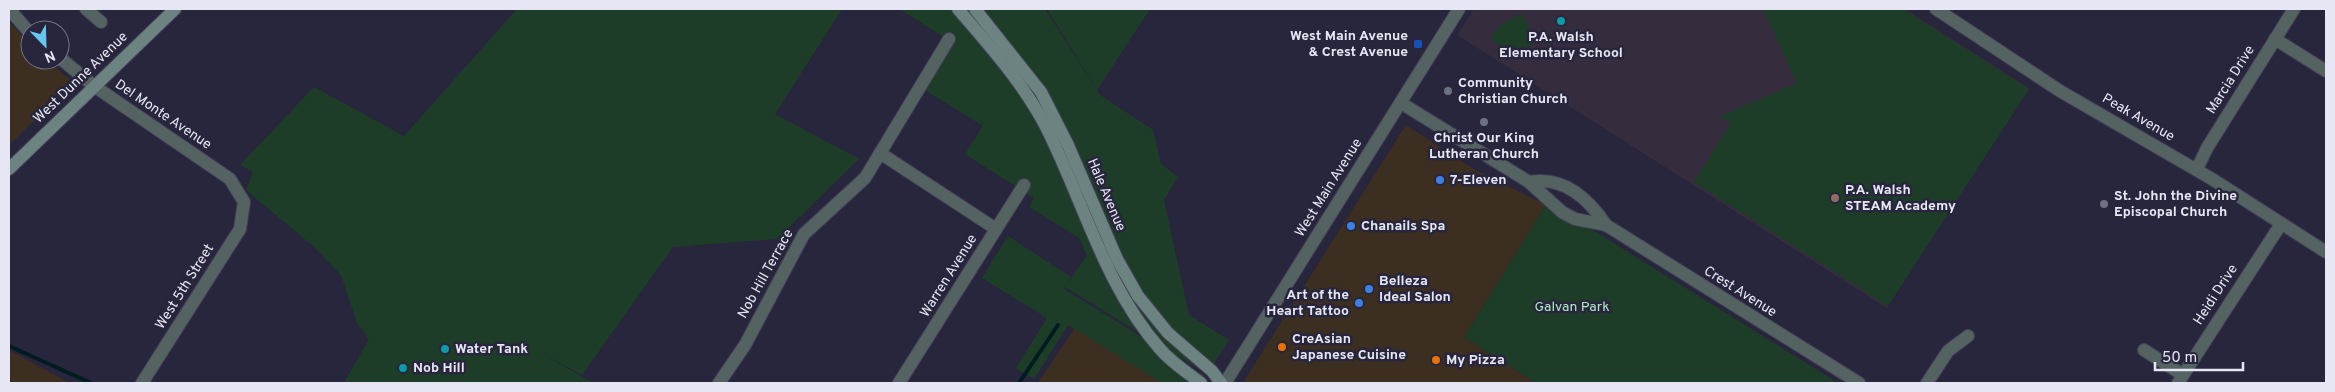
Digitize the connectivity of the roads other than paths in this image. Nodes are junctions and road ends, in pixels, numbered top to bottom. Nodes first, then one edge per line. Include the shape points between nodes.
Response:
1 (9, 9) edge
2 (86, 9) edge
3 (175, 9) edge
4 (958, 9) edge
5 (975, 9) edge
6 (1459, 9) edge
7 (1936, 9) edge
8 (2294, 9) edge
9 (20, 22) edge
10 (101, 22) dead end
11 (949, 38) dead end
12 (2274, 39) junction
13 (70, 66) edge
14 (2326, 71) edge
15 (94, 86) junction
16 (1401, 103) junction
17 (880, 153) junction
18 (9, 169) edge
19 (2197, 169) junction
20 (1529, 182) junction
21 (1024, 185) dead end
22 (244, 202) joint
23 (2281, 224) junction
24 (1606, 225) junction
25 (996, 228) junction
26 (2326, 252) edge
27 (1968, 336) dead end
28 (2144, 350) dead end
29 (2180, 379) edge
30 (142, 383) edge
31 (719, 383) edge
32 (899, 383) edge
33 (1201, 383) edge
34 (1223, 383) edge
35 (1859, 383) edge
36 (1927, 383) edge

1 - 9 street
2 - 10 street
3 - 15 main road, West Dunne Avenue
4 - 33 main road, Hale Avenue via 998,58 1045,125 1125,303 1162,351
5 - 34 main road, Hale Avenue via 1041,92 1068,145 1117,259 1138,296 1168,333
6 - 16 street, West Main Avenue
7 - 19 street, Peak Avenue via 2060,91
8 - 12 street, Marcia Drive
11 - 17 street, Nob Hill Terrace
12 - 14 street
12 - 19 street, Marcia Drive
13 - 15 street, Del Monte Avenue
15 - 18 main road, West Dunne Avenue
15 - 22 street, Del Monte Avenue via 230,180
16 - 20 street, Crest Avenue
16 - 34 street, West Main Avenue
17 - 25 street
17 - 31 street, Nob Hill Terrace via 865,178 804,234 744,345
19 - 23 street, Peak Avenue
20 - 24 street, Crest Avenue via 1553,206 1568,215 1588,223
20 - 24 street, Crest Avenue via 1546,180 1560,183 1589,203
21 - 25 street, Warren Avenue
22 - 30 street, West 5th Street via 240,229
23 - 26 street, Peak Avenue
23 - 29 street, Heidi Drive
24 - 35 street, Crest Avenue
25 - 32 street, Warren Avenue
27 - 36 street via 1948,351
28 - 29 street

